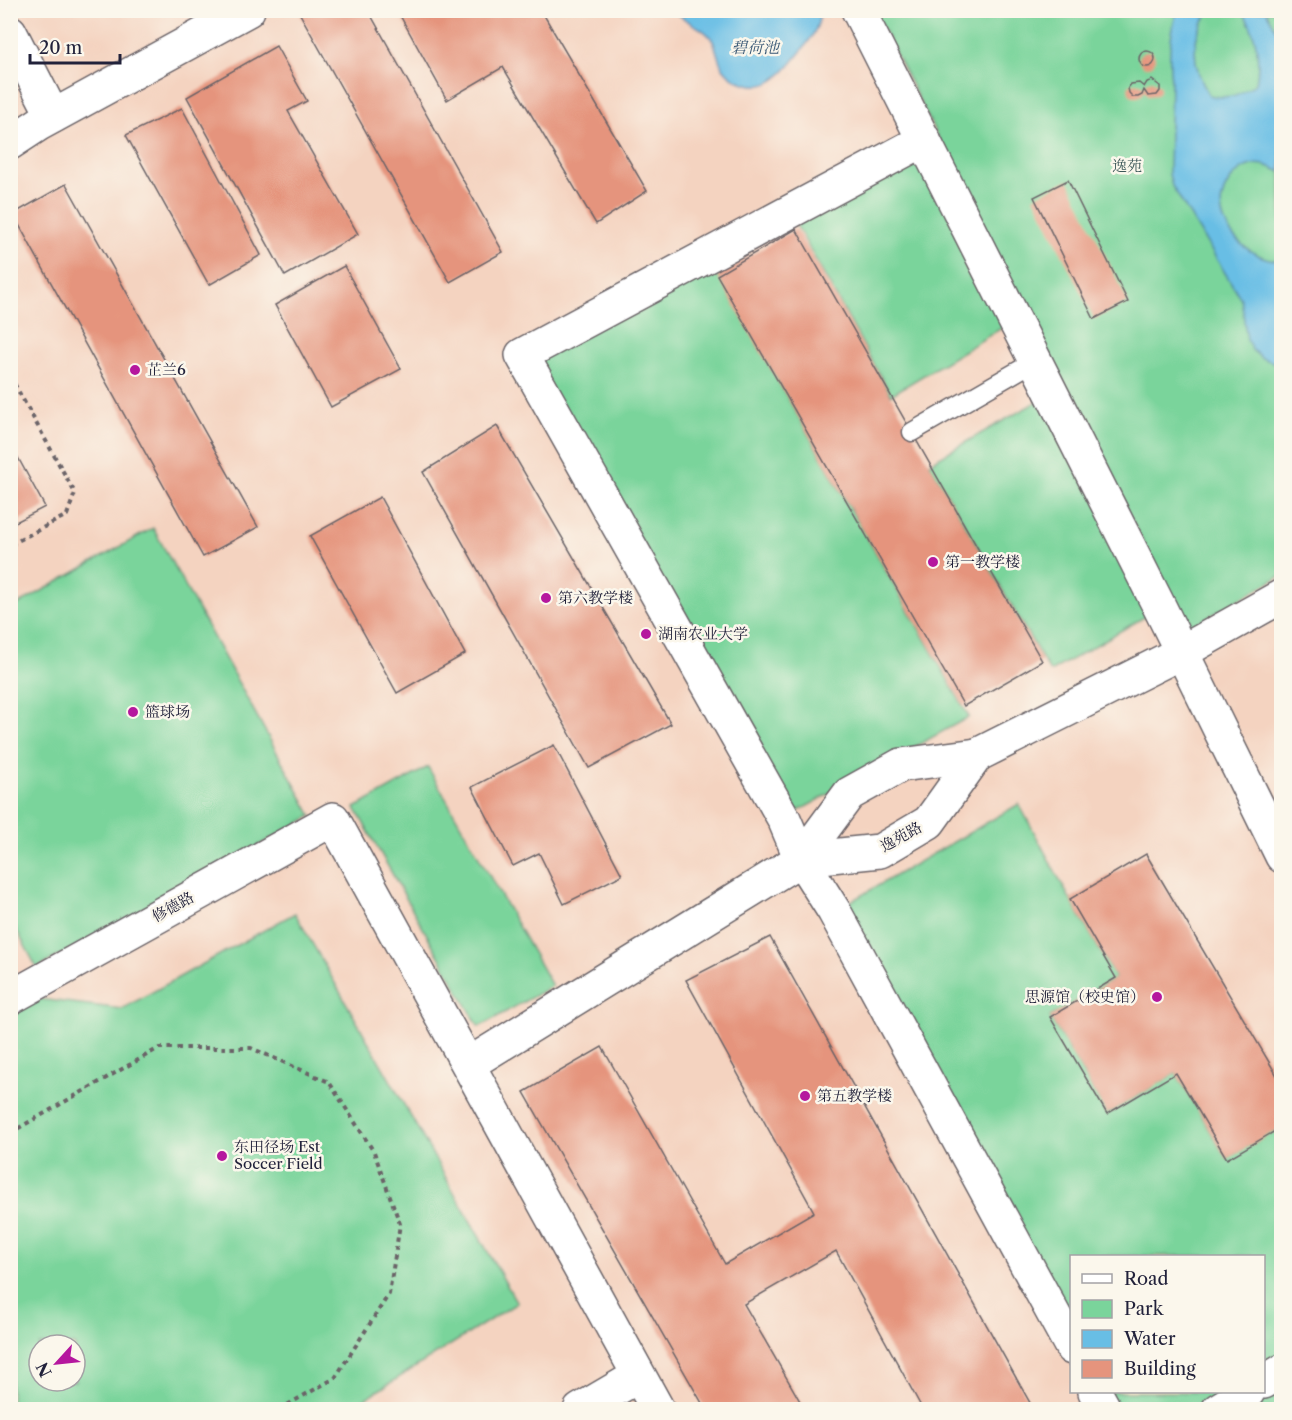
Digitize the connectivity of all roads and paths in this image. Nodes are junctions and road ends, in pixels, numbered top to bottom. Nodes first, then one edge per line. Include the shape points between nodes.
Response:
1 (248, 10) edge
2 (858, 10) edge
3 (10, 32) edge
4 (53, 116) junction
5 (924, 140) junction
6 (10, 143) edge
7 (1035, 361) junction
8 (10, 376) edge
9 (912, 432) dead end
10 (10, 545) edge
11 (1281, 596) edge
12 (1182, 652) junction
13 (977, 755) junction
14 (1281, 856) edge
15 (801, 859) junction
16 (12, 997) edge
17 (469, 1064) junction
18 (10, 1133) edge
19 (1070, 1346) edge
20 (1281, 1371) edge
21 (638, 1376) junction
22 (1265, 1381) edge
23 (1096, 1393) edge
24 (1246, 1393) edge
25 (278, 1410) edge
26 (580, 1410) edge
27 (658, 1410) edge
28 (1105, 1410) edge
29 (1218, 1410) edge

1 - 4 street
2 - 5 street
3 - 4 street
4 - 6 street
5 - 7 street
5 - 15 street via 522,355 778,809
7 - 9 lane
7 - 12 street
8 - 10 path via 75,494 68,515
11 - 12 street, 逸苑路
12 - 13 street, 逸苑路
12 - 14 street
13 - 15 street via 901,765 849,794
13 - 15 street, 逸苑路 via 929,822 880,851
15 - 17 street, 逸苑路
15 - 19 street via 834,911
16 - 17 street, 修德路 via 333,819
17 - 21 street
18 - 25 path via 159,1048 252,1048 329,1082 374,1152 400,1224 389,1294 334,1378
20 - 22 street
21 - 26 street
21 - 27 street
23 - 28 street
24 - 29 street

